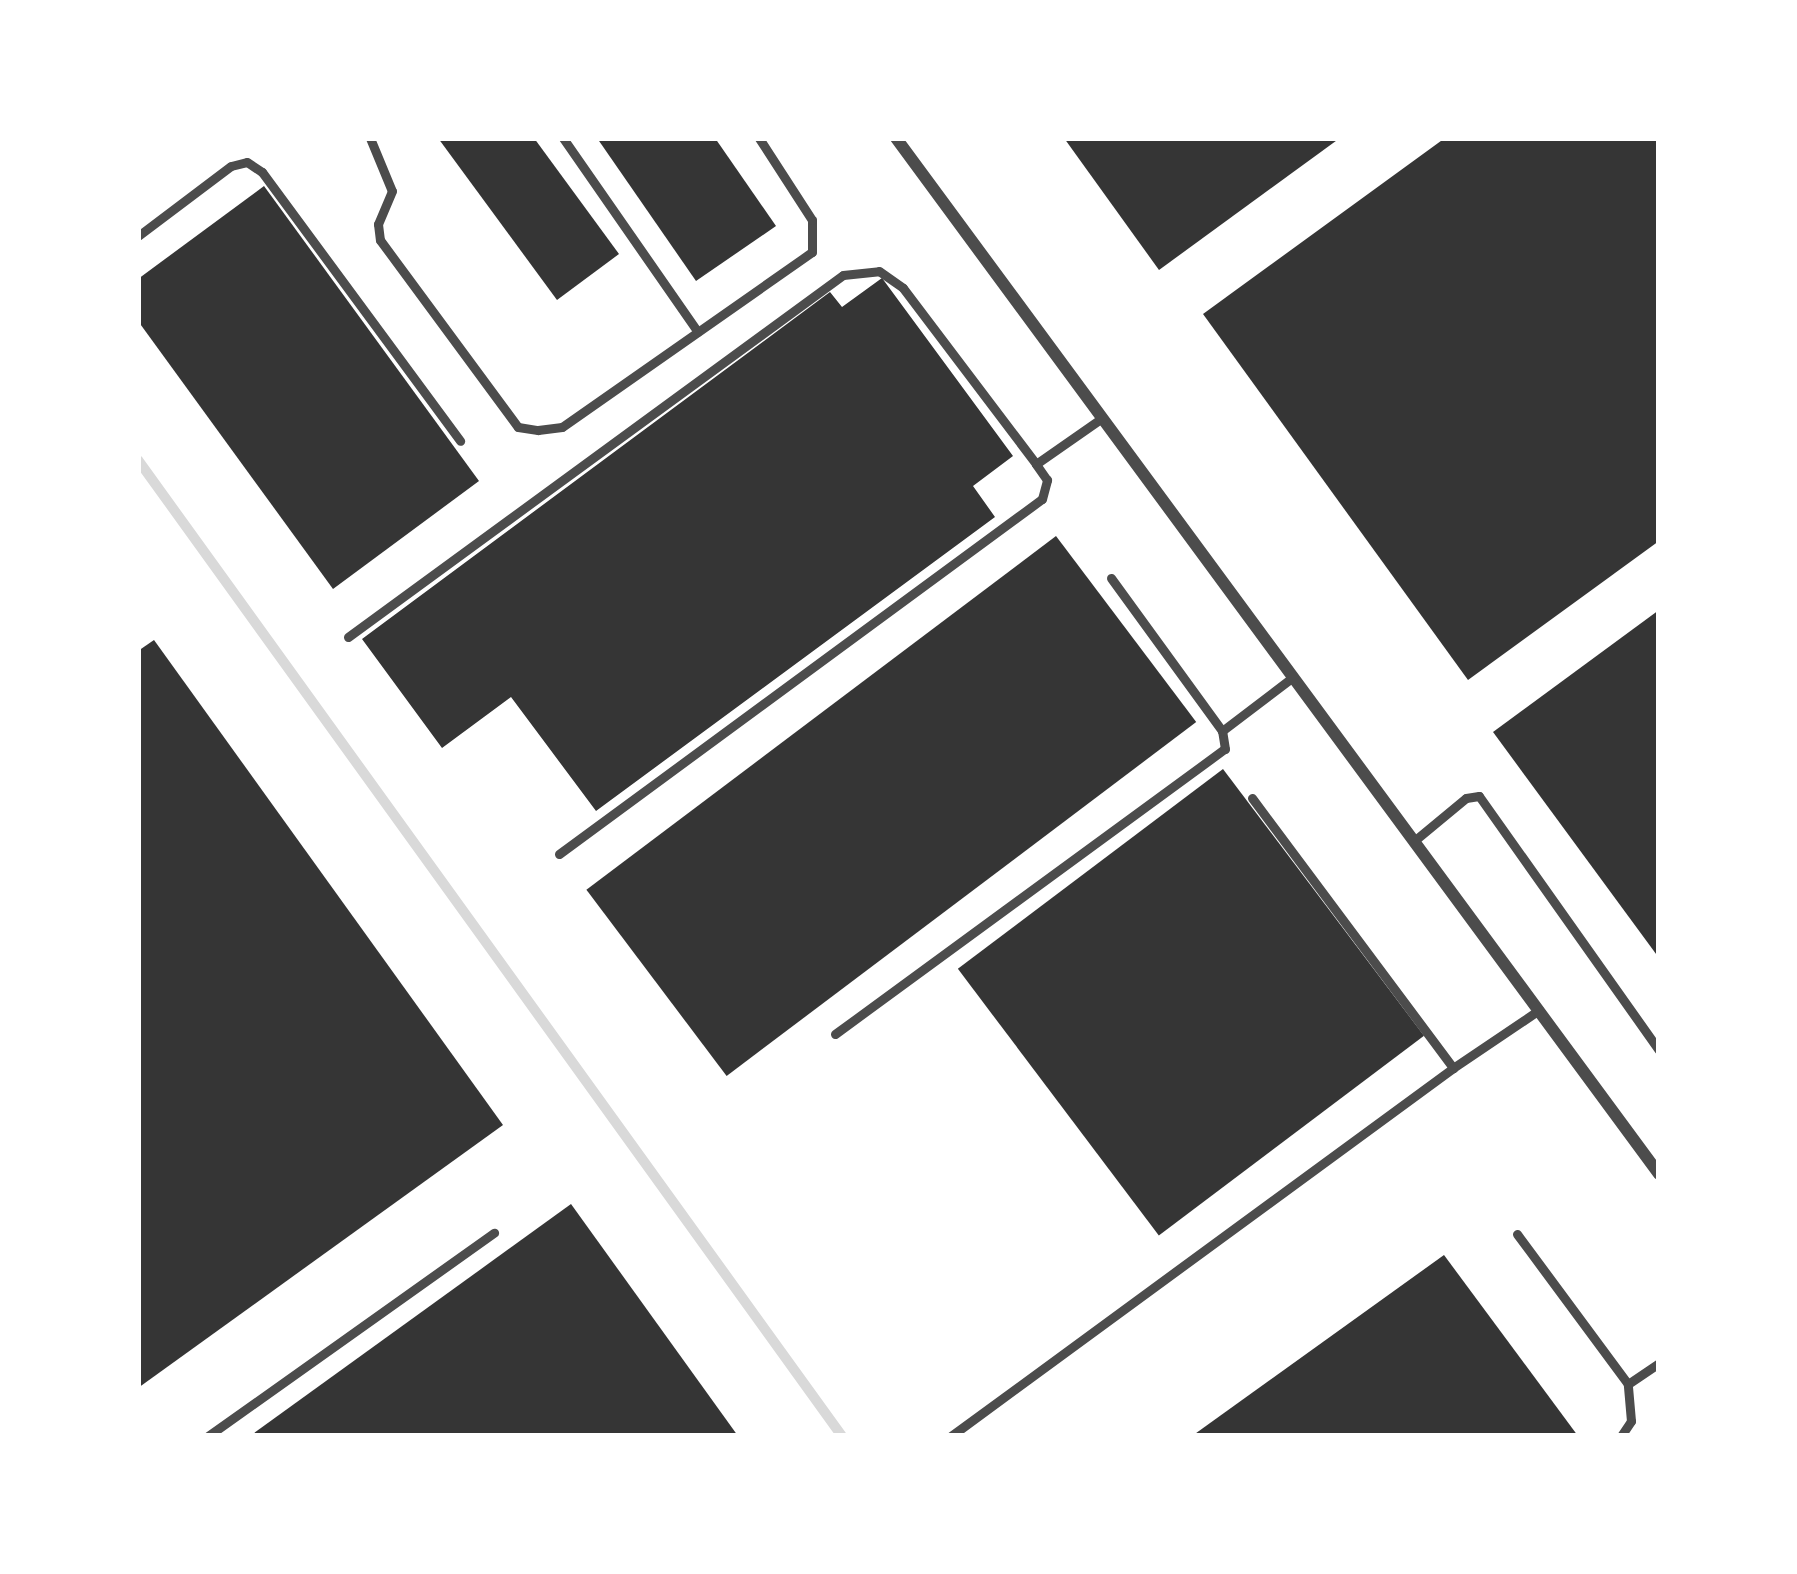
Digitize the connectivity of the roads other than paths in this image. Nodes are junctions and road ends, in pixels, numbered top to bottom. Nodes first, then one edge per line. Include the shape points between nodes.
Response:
1 (370, 138) edge
2 (563, 138) edge
3 (759, 138) edge
4 (896, 138) edge
5 (138, 236) edge
6 (698, 332) junction
7 (1102, 418) junction
8 (460, 441) dead end
9 (1036, 464) junction
10 (1112, 578) dead end
11 (348, 637) dead end
12 (1293, 677) junction
13 (1222, 731) junction
14 (1252, 798) dead end
15 (1414, 841) junction
16 (559, 854) dead end
17 (1539, 1010) junction
18 (835, 1034) dead end
19 (1659, 1050) edge
20 (1453, 1068) junction
21 (1659, 1174) edge
22 (494, 1233) dead end
23 (1517, 1234) dead end
24 (1659, 1363) edge
25 (1628, 1384) junction
26 (208, 1436) edge
27 (951, 1436) edge
28 (1621, 1436) edge

1 - 6 lane via 392,191 380,240 518,427 562,427
2 - 6 lane
3 - 6 lane via 812,220 812,252
4 - 7 street
5 - 8 lane via 247,162
7 - 9 lane
7 - 12 street
9 - 11 lane via 903,288 879,272 843,274
9 - 16 lane via 1047,480 1042,499
10 - 13 lane
12 - 13 lane
12 - 15 street
13 - 18 lane via 1225,749
14 - 20 lane
15 - 17 street
15 - 19 lane via 1479,796
17 - 20 lane
17 - 21 street
20 - 27 lane
22 - 26 lane
23 - 25 lane
24 - 25 lane
25 - 28 lane via 1631,1421

